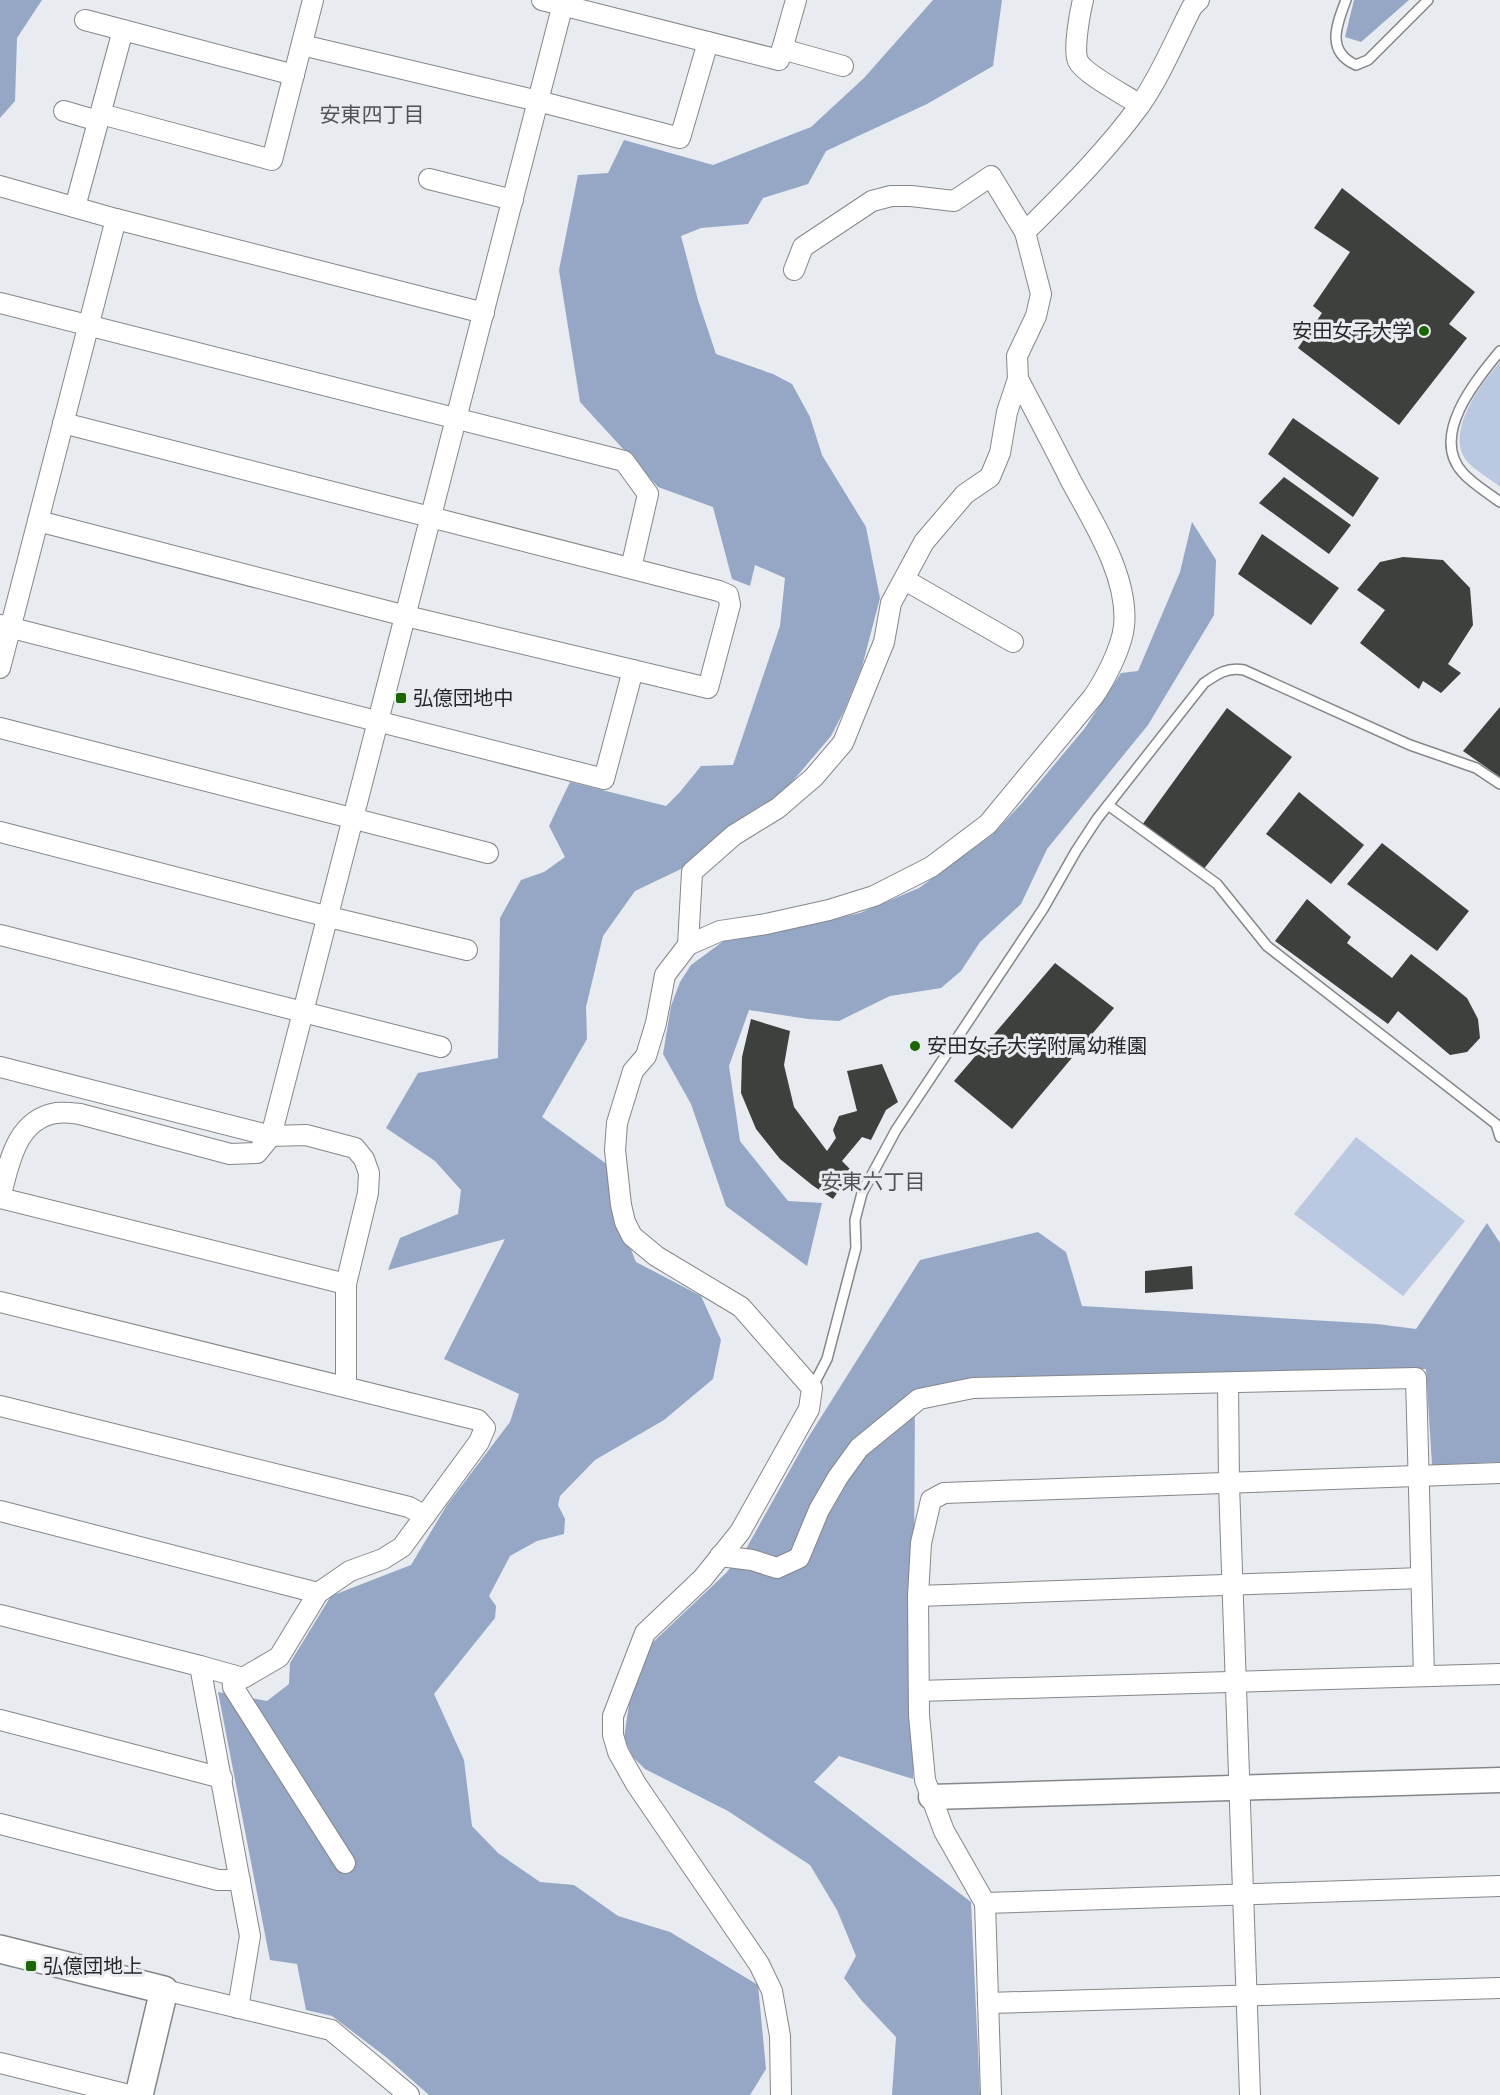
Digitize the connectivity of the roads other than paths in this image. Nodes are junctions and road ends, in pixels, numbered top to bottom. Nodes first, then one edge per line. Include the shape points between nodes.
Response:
1 (313, 0) edge
2 (542, 0) edge
3 (796, 0) edge
4 (1083, 0) edge
5 (1199, 0) edge
6 (1346, 0) edge
7 (1428, 0) edge
8 (563, 3) edge
9 (85, 20) dead end
10 (123, 30) junction
11 (708, 42) junction
12 (302, 45) junction
13 (782, 48) junction
14 (843, 66) dead end
15 (294, 75) junction
16 (538, 101) junction
17 (1140, 105) junction
18 (64, 111) dead end
19 (99, 118) junction
20 (429, 179) dead end
21 (0, 186) edge
22 (513, 200) junction
23 (75, 207) junction
24 (116, 219) junction
25 (1025, 232) junction
26 (794, 270) dead end
27 (0, 303) edge
28 (484, 313) junction
29 (88, 326) junction
30 (1500, 351) edge
31 (1018, 379) junction
32 (456, 420) junction
33 (63, 423) junction
34 (1500, 502) edge
35 (431, 518) junction
36 (38, 521) junction
37 (631, 568) junction
38 (905, 580) junction
39 (406, 616) junction
40 (5, 627) edge
41 (1013, 642) dead end
42 (0, 668) edge
43 (633, 670) junction
44 (379, 721) junction
45 (0, 728) edge
46 (1500, 784) edge
47 (1108, 805) junction
48 (354, 818) junction
49 (0, 832) edge
50 (488, 853) dead end
51 (329, 917) junction
52 (0, 935) edge
53 (688, 945) junction
54 (467, 950) dead end
55 (304, 1012) junction
56 (441, 1047) dead end
57 (0, 1067) edge
58 (271, 1136) junction
59 (1500, 1137) edge
60 (0, 1198) edge
61 (346, 1284) junction
62 (0, 1302) edge
63 (1228, 1383) junction
64 (346, 1387) junction
65 (812, 1388) junction
66 (0, 1406) edge
67 (1500, 1473) edge
68 (1418, 1476) junction
69 (1229, 1484) junction
70 (0, 1511) edge
71 (425, 1516) junction
72 (720, 1556) junction
73 (1422, 1578) junction
74 (1233, 1585) junction
75 (318, 1593) junction
76 (918, 1596) junction
77 (0, 1615) edge
78 (200, 1666) junction
79 (1500, 1674) edge
80 (232, 1675) junction
81 (1424, 1676) junction
82 (1236, 1682) junction
83 (919, 1691) junction
84 (0, 1720) edge
85 (222, 1778) junction
86 (1500, 1780) edge
87 (1240, 1789) junction
88 (931, 1797) junction
89 (0, 1824) edge
90 (345, 1863) dead end
91 (240, 1880) junction
92 (1500, 1886) edge
93 (1243, 1894) junction
94 (985, 1903) junction
95 (0, 1949) edge
96 (1500, 1988) edge
97 (164, 1990) junction
98 (1247, 1995) junction
99 (988, 2003) junction
100 (238, 2008) junction
101 (0, 2063) edge
102 (129, 2095) edge
103 (139, 2095) edge
104 (409, 2095) edge
105 (781, 2095) edge
106 (991, 2095) edge
107 (1250, 2095) edge

1 - 12 street
2 - 8 street
3 - 13 street
4 - 17 street via 1077,60 1086,71
5 - 17 street
6 - 7 lane via 1336,27 1337,47 1345,60 1356,65 1368,60
8 - 11 street
8 - 16 street
9 - 10 street
10 - 15 street
10 - 19 street
11 - 13 street via 779,60
11 - 16 street via 681,138
12 - 15 street
12 - 16 street
13 - 14 street
15 - 19 street via 272,160
16 - 22 street
17 - 25 street via 1095,161
18 - 19 street
19 - 23 street
20 - 22 street
21 - 23 street
22 - 28 street
23 - 24 street
24 - 28 street
24 - 29 street
25 - 26 street via 991,176 954,201 911,196 872,201 803,247
25 - 31 street via 1041,294 1036,316 1017,356
27 - 29 street
28 - 32 street
29 - 32 street
29 - 33 street
30 - 34 lane via 1474,381 1453,424 1451,444 1464,474
31 - 38 street via 1000,453 990,477 965,494 924,542
31 - 53 street via 1115,568 1124,627 1104,681 988,824 931,867 874,896 829,910 720,931
32 - 35 street
32 - 37 street via 624,461 648,494
33 - 35 street
33 - 36 street
35 - 37 street
35 - 39 street
36 - 39 street
36 - 40 street
37 - 43 street via 719,591 728,595 730,605 708,688
38 - 41 street
38 - 53 street via 891,603 884,642 843,743 814,777 778,807 734,835 692,872
39 - 43 street
39 - 44 street
40 - 42 street
40 - 44 street
43 - 44 street via 604,780
44 - 48 street
45 - 48 street
46 - 47 lane via 1476,768 1410,745 1234,668 1204,683
47 - 59 lane via 1217,884 1267,946 1496,1124
47 - 65 lane via 896,1130 862,1193 855,1220 856,1248 827,1359
48 - 50 street
48 - 51 street
49 - 51 street
51 - 54 street
51 - 55 street
52 - 55 street
53 - 65 street via 665,975 646,1056 633,1071 617,1123 615,1149 625,1222 632,1236 656,1256 741,1307
55 - 56 street
55 - 58 street
57 - 58 street
58 - 60 street via 256,1153 230,1154 80,1114 56,1113 37,1120 20,1135
58 - 61 street via 306,1135 355,1148 364,1159 369,1173 368,1193
60 - 61 street
61 - 64 street
62 - 64 street
63 - 68 street via 1416,1378
63 - 69 street
63 - 72 street via 973,1388 919,1399 859,1448 819,1510 799,1558 777,1568
64 - 71 street via 478,1420 485,1428
65 - 72 street via 809,1408 796,1433 740,1532
66 - 71 street via 409,1507
67 - 68 street
68 - 69 street
68 - 73 street
69 - 74 street
69 - 76 street via 944,1493 931,1500 921,1543
70 - 75 street
71 - 75 street via 402,1547 350,1571
72 - 105 street via 703,1578 645,1633 613,1716 613,1735 636,1784 759,1964 772,1991 780,2036
73 - 74 street
73 - 81 street
74 - 76 street
74 - 82 street
75 - 80 street via 279,1657 243,1678
76 - 83 street
77 - 78 street
78 - 80 street
78 - 85 street
79 - 81 street
80 - 90 street via 233,1688
81 - 82 street
82 - 83 street
82 - 87 street
83 - 88 street via 925,1780
84 - 85 street
85 - 91 street
86 - 87 street
87 - 88 street
87 - 93 street
88 - 94 street via 944,1831
89 - 91 street via 218,1880
91 - 100 street via 250,1936
92 - 93 street
93 - 94 street
93 - 98 street
94 - 99 street
95 - 97 main road
96 - 98 street
97 - 100 street
97 - 103 main road
98 - 99 street
98 - 107 street
99 - 106 street
100 - 104 street via 331,2030
101 - 102 street

